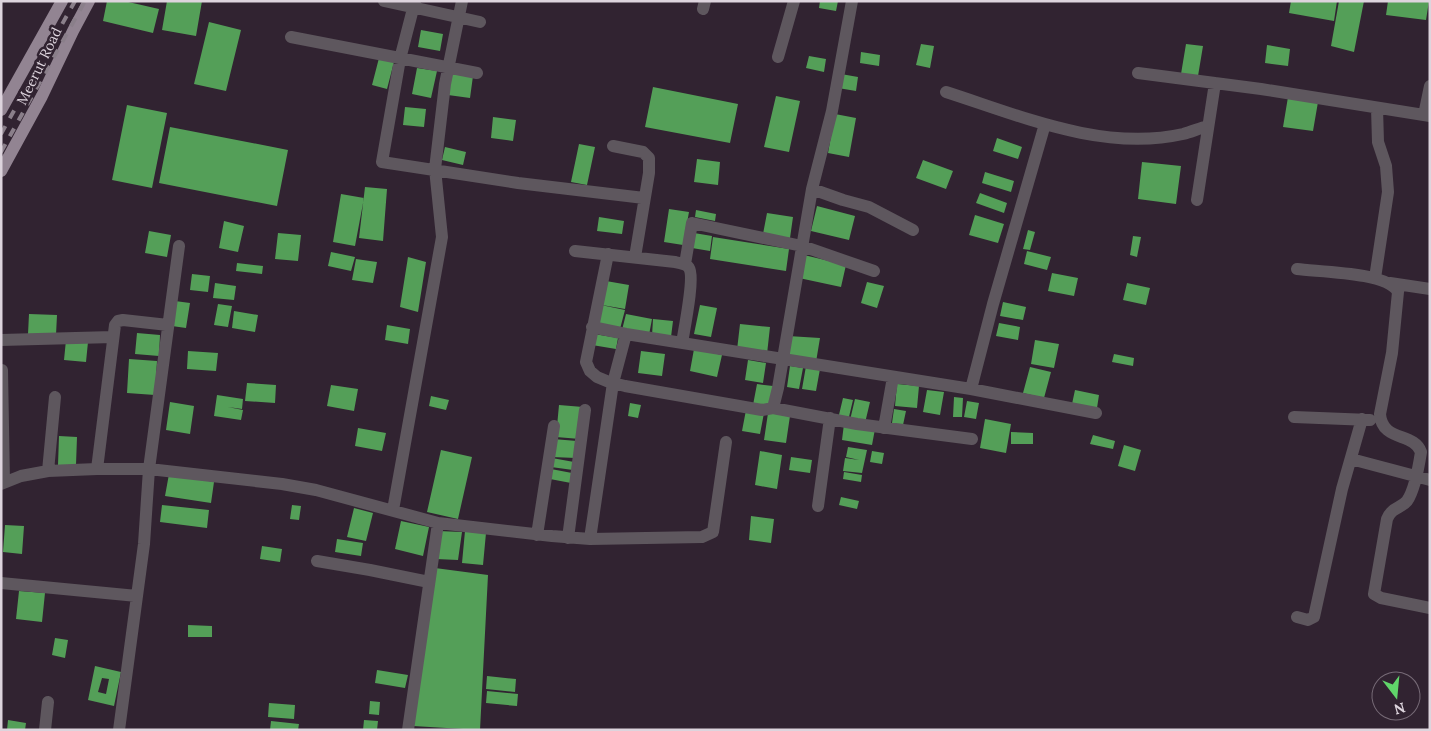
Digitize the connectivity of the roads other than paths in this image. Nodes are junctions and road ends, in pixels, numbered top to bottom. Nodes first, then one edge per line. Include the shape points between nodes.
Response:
1 (62, 1) edge
2 (89, 1) edge
3 (384, 1) edge
4 (462, 1) edge
5 (794, 1) edge
6 (852, 1) edge
7 (414, 4) edge
8 (458, 17) junction
9 (480, 22) dead end
10 (290, 38) dead end
11 (778, 57) dead end
12 (400, 59) junction
13 (448, 68) junction
14 (476, 73) dead end
15 (1138, 73) dead end
16 (1215, 83) junction
17 (1430, 86) edge
18 (946, 92) dead end
19 (1377, 108) junction
20 (1, 110) edge
21 (1427, 116) edge
22 (1045, 124) junction
23 (1208, 126) junction
24 (613, 146) dead end
25 (435, 169) junction
26 (1, 171) edge
27 (812, 189) junction
28 (644, 198) junction
29 (1197, 200) dead end
30 (913, 230) dead end
31 (179, 246) dead end
32 (802, 246) junction
33 (575, 251) dead end
34 (608, 254) junction
35 (635, 257) junction
36 (685, 264) junction
37 (1297, 269) dead end
38 (874, 271) dead end
39 (1375, 278) junction
40 (1390, 283) junction
41 (1430, 289) edge
42 (168, 325) junction
43 (592, 327) junction
44 (626, 334) junction
45 (113, 337) junction
46 (1, 340) edge
47 (682, 343) junction
48 (782, 358) junction
49 (2, 370) edge
50 (893, 377) junction
51 (613, 383) junction
52 (971, 389) junction
53 (55, 397) dead end
54 (773, 408) junction
55 (585, 410) dead end
56 (1096, 414) dead end
57 (830, 418) junction
58 (1294, 418) dead end
59 (1362, 420) junction
60 (1380, 420) junction
61 (554, 426) dead end
62 (884, 428) junction
63 (972, 439) dead end
64 (726, 442) dead end
65 (1351, 459) junction
66 (97, 469) junction
67 (149, 469) junction
68 (48, 471) junction
69 (1416, 476) junction
70 (1430, 480) edge
71 (3, 483) edge
72 (818, 506) dead end
73 (392, 510) junction
74 (438, 523) junction
75 (538, 535) junction
76 (568, 538) junction
77 (590, 539) junction
78 (317, 561) dead end
79 (429, 582) junction
80 (1, 583) edge
81 (137, 596) junction
82 (1430, 608) edge
83 (1298, 617) dead end
84 (48, 702) dead end
85 (45, 730) edge
86 (120, 730) edge
87 (408, 730) edge

1 - 20 main road, Meerut Road
2 - 26 main road, Meerut Road
3 - 7 street
4 - 8 street
5 - 11 street
6 - 27 street via 832,111
7 - 8 street
7 - 12 street
8 - 9 street
8 - 13 street
10 - 12 street
12 - 13 street
12 - 25 street via 382,162
13 - 14 street
13 - 25 street
15 - 16 street
16 - 19 street
16 - 23 street
17 - 21 street
18 - 22 street
19 - 21 street
19 - 39 street via 1378,142 1386,166 1388,192
22 - 23 street via 1128,139 1183,134
22 - 52 street
23 - 29 street
24 - 28 street via 643,152 649,158
25 - 28 street
25 - 73 street via 442,237
27 - 30 street via 869,207
27 - 32 street
28 - 35 street
31 - 42 street
32 - 36 street via 692,223
32 - 38 street
32 - 48 street
33 - 34 street
34 - 35 street
34 - 43 street
35 - 36 street
36 - 47 street via 691,280
37 - 39 street
39 - 40 street
40 - 41 street
40 - 60 street via 1398,292 1398,299
42 - 45 street via 118,321
42 - 67 street
43 - 44 street
43 - 51 street via 586,362 597,377
44 - 47 street
44 - 51 street
45 - 46 street
45 - 66 street
47 - 48 street
48 - 50 street
48 - 54 street
49 - 71 street
50 - 52 street
50 - 62 street
51 - 54 street via 762,410
51 - 77 street
52 - 56 street
53 - 68 street
54 - 57 street
55 - 76 street
57 - 62 street
57 - 72 street
58 - 59 street
59 - 60 street
59 - 65 street
60 - 69 street via 1384,428 1420,448
61 - 75 street
62 - 63 street
64 - 77 street via 712,532 702,537
65 - 69 street
65 - 83 street via 1314,617 1308,620
66 - 67 street
66 - 68 street
67 - 73 street via 316,490
67 - 81 street
68 - 71 street
69 - 70 street
69 - 82 street via 1407,501 1391,511 1387,519 1374,594
73 - 74 street
74 - 75 street
74 - 79 street
75 - 76 street
76 - 77 street
78 - 79 street
79 - 87 street
80 - 81 street
81 - 86 street
84 - 85 street

